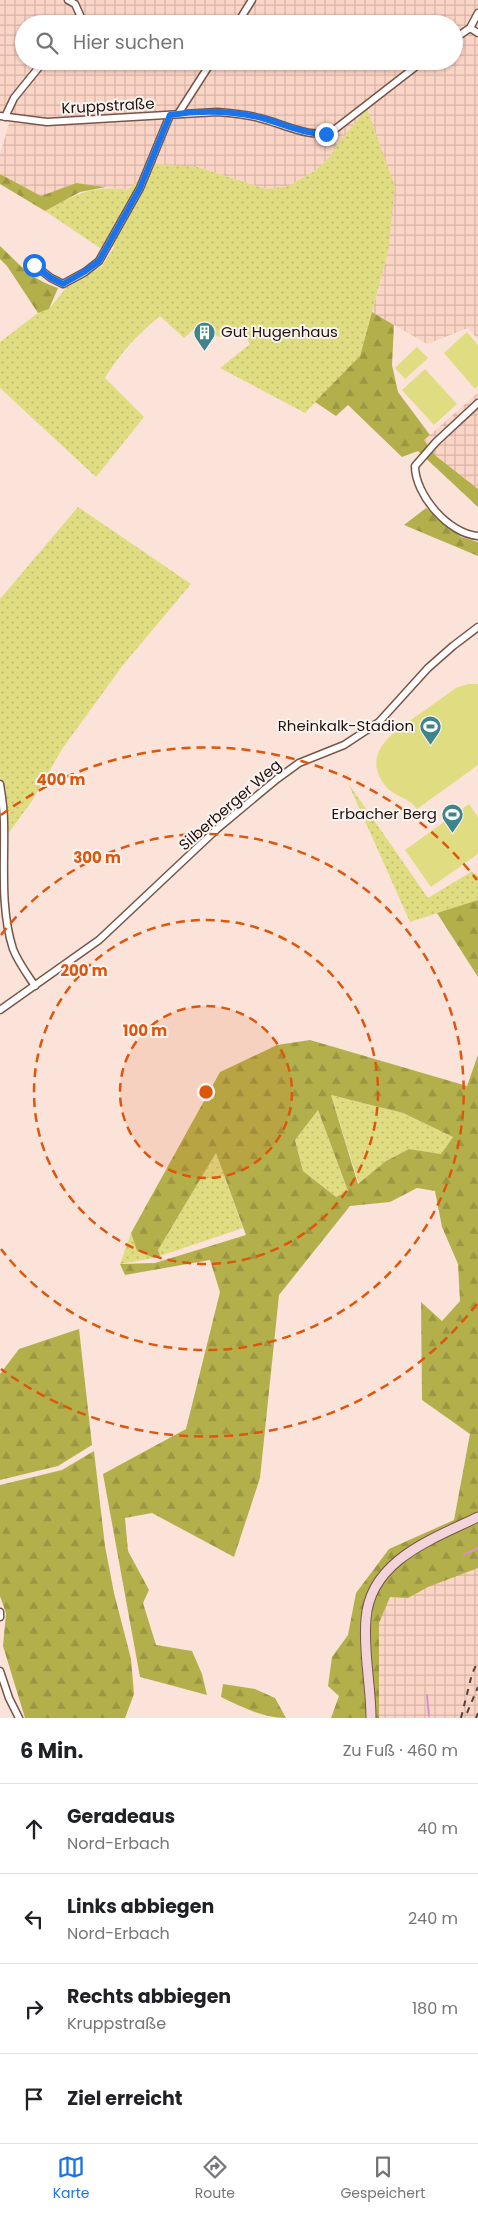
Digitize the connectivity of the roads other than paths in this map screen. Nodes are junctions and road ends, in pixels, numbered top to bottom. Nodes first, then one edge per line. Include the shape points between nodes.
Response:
1 (68, 0) edge
2 (252, 0) edge
3 (478, 13) edge
4 (80, 15) edge
5 (242, 15) edge
6 (470, 28) junction
7 (463, 33) edge
8 (478, 33) edge
9 (37, 70) edge
10 (206, 70) edge
11 (411, 70) edge
12 (178, 114) junction
13 (170, 115) junction
14 (3, 116) edge
15 (34, 265) dead end
16 (478, 403) edge
17 (478, 536) edge
18 (478, 627) edge
19 (0, 784) edge
20 (35, 986) junction
21 (0, 1010) edge
22 (478, 1517) edge
23 (0, 1612) edge
24 (0, 1617) edge
25 (0, 1671) edge
26 (19, 1718) edge
27 (371, 1718) edge

1 - 4 street via 75,4
2 - 5 street
3 - 6 street
6 - 7 street
6 - 8 street
9 - 14 street
10 - 12 street
11 - 12 street, Kruppstraße via 326,134 309,133 242,114
12 - 13 street, Kruppstraße
13 - 14 street, Kruppstraße via 47,122
13 - 15 street via 140,188 99,261 63,284
16 - 17 street via 422,456 415,466 415,478 422,494 437,512 458,531
18 - 20 street, Silberberger Weg via 428,668 379,722 344,745 299,763 277,779 217,829 100,940
19 - 20 street via 6,915 13,949
20 - 21 street, Silberberger Weg
22 - 27 street via 413,1549 394,1563 371,1595 366,1617
23 - 24 street
25 - 26 street

